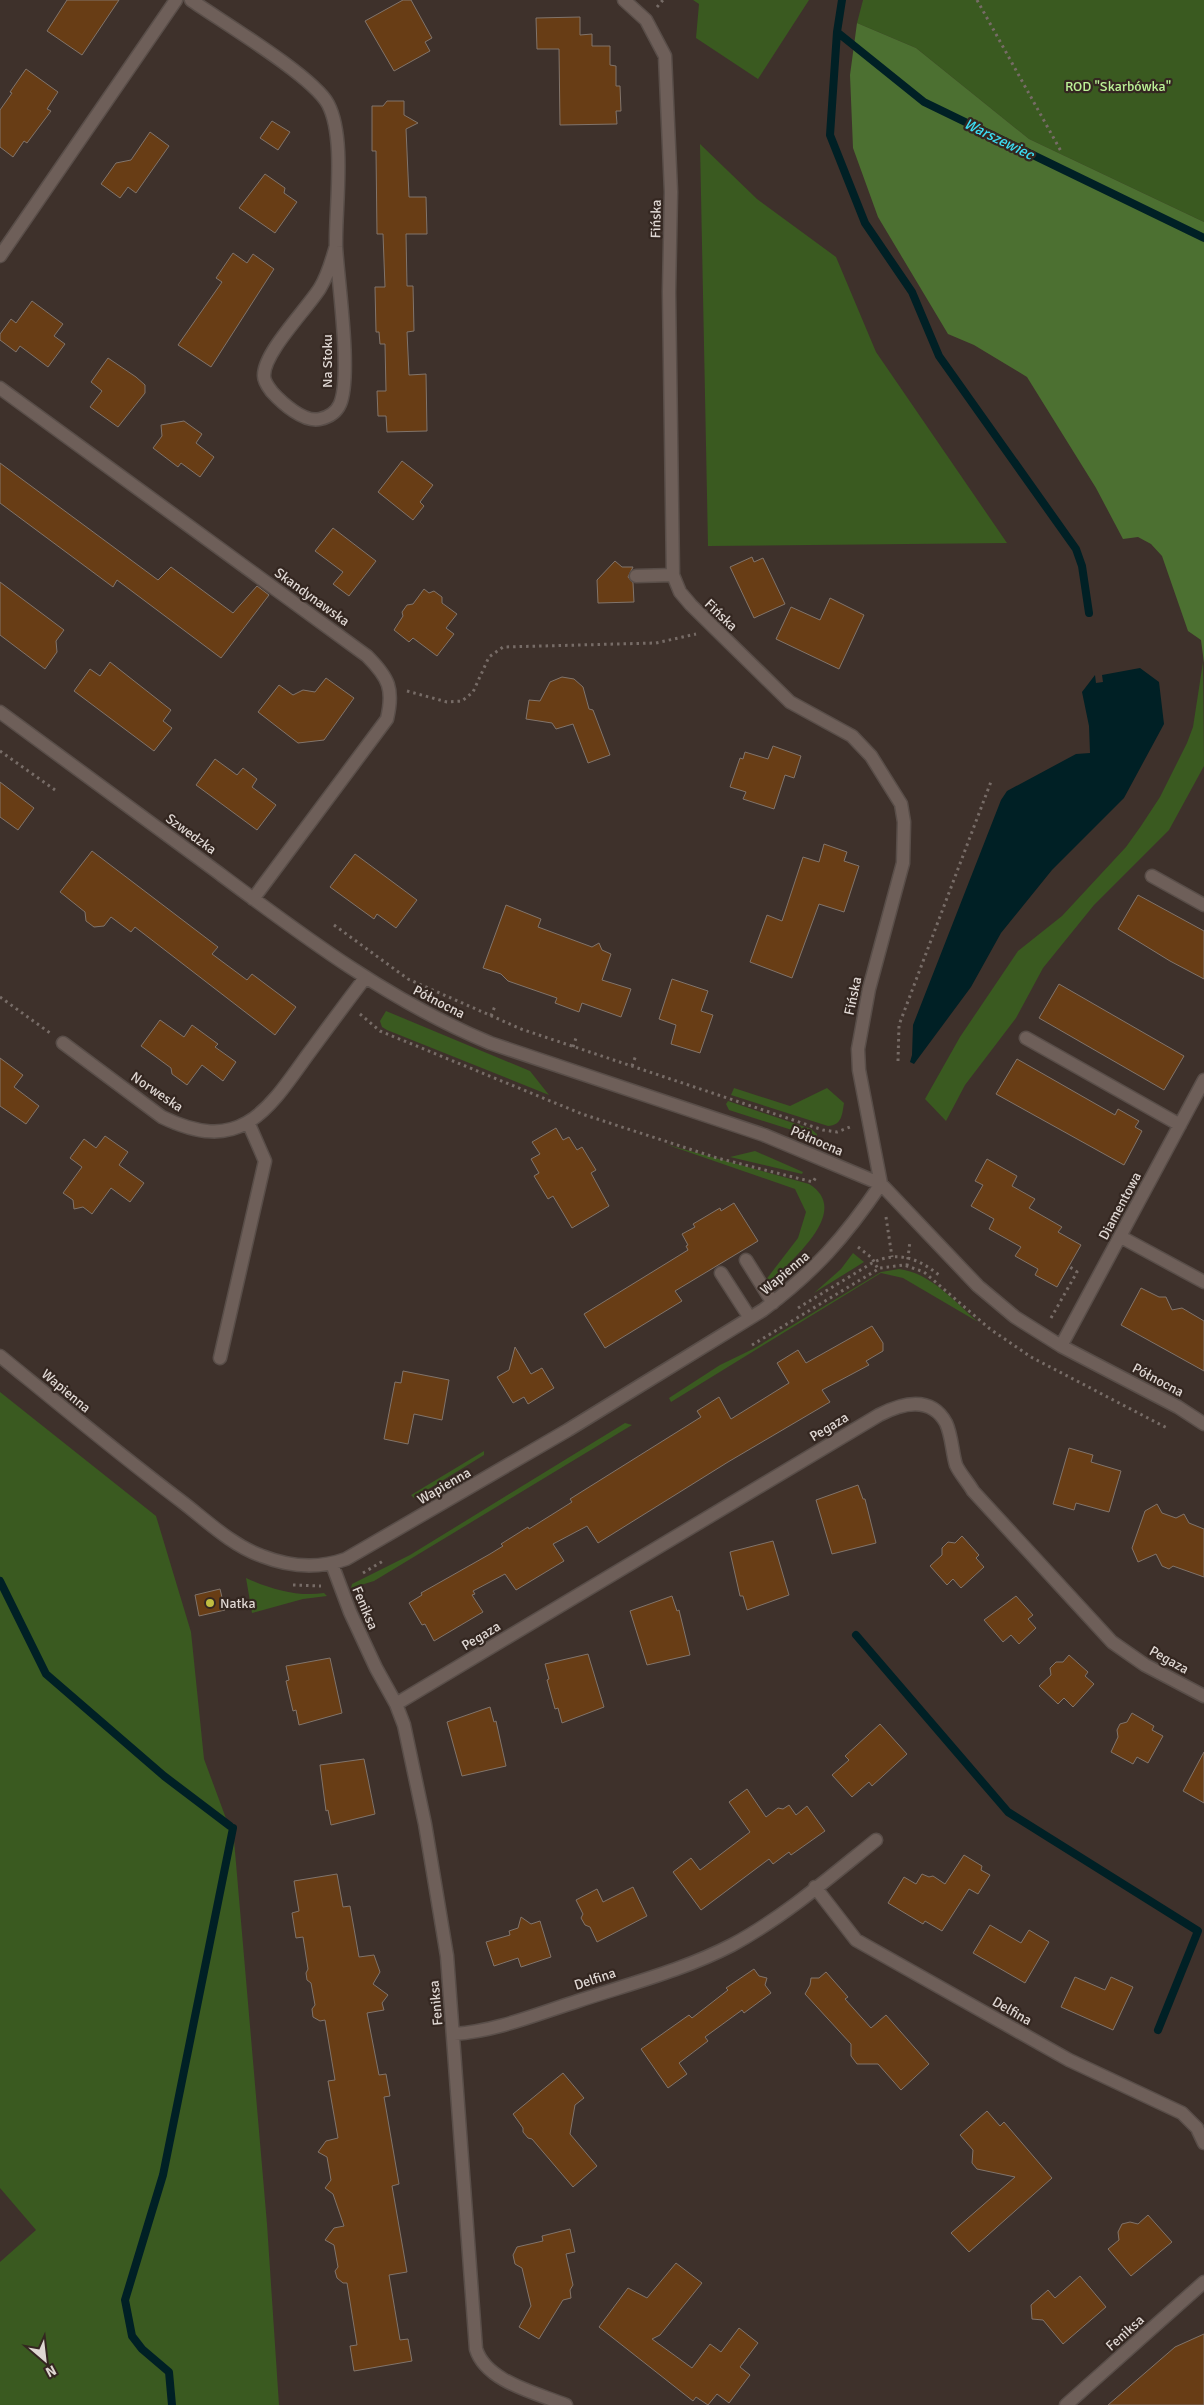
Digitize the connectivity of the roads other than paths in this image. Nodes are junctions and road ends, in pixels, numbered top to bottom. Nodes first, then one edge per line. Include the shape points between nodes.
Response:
1 (176, 0) edge
2 (191, 0) edge
3 (624, 0) edge
4 (336, 246) junction
5 (0, 256) edge
6 (0, 388) edge
7 (673, 575) junction
8 (636, 576) dead end
9 (0, 712) edge
10 (1152, 876) dead end
11 (253, 899) junction
12 (1204, 905) edge
13 (365, 978) junction
14 (1026, 1038) dead end
15 (64, 1043) road end
16 (1204, 1080) edge
17 (248, 1122) junction
18 (1180, 1125) junction
19 (881, 1184) junction
20 (1121, 1237) junction
21 (746, 1260) dead end
22 (721, 1274) dead end
23 (1204, 1282) edge
24 (773, 1303) junction
25 (750, 1318) junction
26 (1061, 1346) junction
27 (0, 1356) edge
28 (220, 1358) dead end
29 (1204, 1424) edge
30 (332, 1564) junction
31 (1204, 1696) edge
32 (396, 1704) junction
33 (876, 1840) dead end
34 (815, 1888) junction
35 (454, 2034) junction
36 (1204, 2143) edge
37 (1204, 2282) edge
38 (566, 2405) edge
39 (1066, 2405) edge

1 - 5 street
2 - 4 street, Na Stoku via 285,65 328,103 337,142
3 - 7 street, Fińska via 646,20 665,56 671,192
4 - 4 street, Na Stoku via 320,287 272,352 264,377 277,398 303,416 317,420 331,416 340,405 343,388
6 - 11 street, Skandynawska via 367,656 382,671 390,686 392,700 388,719
7 - 8 street
7 - 19 street, Fińska via 680,592 715,630 790,702 852,736 871,756 901,804 903,863 869,989 858,1049 859,1070
9 - 11 street, Szwedzka
10 - 12 street
11 - 13 street, Szwedzka
13 - 17 street, Norweska via 276,1100
13 - 19 street, Północna via 421,1010 490,1042 758,1133
14 - 18 street
15 - 17 street, Norweska via 162,1117 180,1125 212,1131
16 - 18 street, Diamentowa
17 - 28 street via 265,1161
18 - 20 street, Diamentowa
19 - 24 street, Wapienna via 828,1254
19 - 26 street, Północna via 994,1300
20 - 23 street
20 - 26 street, Diamentowa
21 - 24 street
22 - 25 street
24 - 25 street, Wapienna
25 - 30 street, Wapienna via 480,1482
26 - 29 street, Północna
27 - 30 street, Wapienna via 75,1419 243,1548 285,1563
30 - 32 street, Feniksa via 350,1612
31 - 32 street, Pegaza via 1139,1661 1108,1637 973,1490 956,1466 947,1424 930,1406 919,1403 905,1404 879,1415
32 - 35 street, Feniksa via 404,1725 431,1858 447,1956
33 - 34 street, Delfina
34 - 35 street, Delfina via 753,1933 701,1959 496,2028
34 - 36 street, Delfina via 856,1940 1069,2060 1182,2113 1197,2128
35 - 38 street, Feniksa via 476,2349 479,2358 493,2374
37 - 39 street, Feniksa

